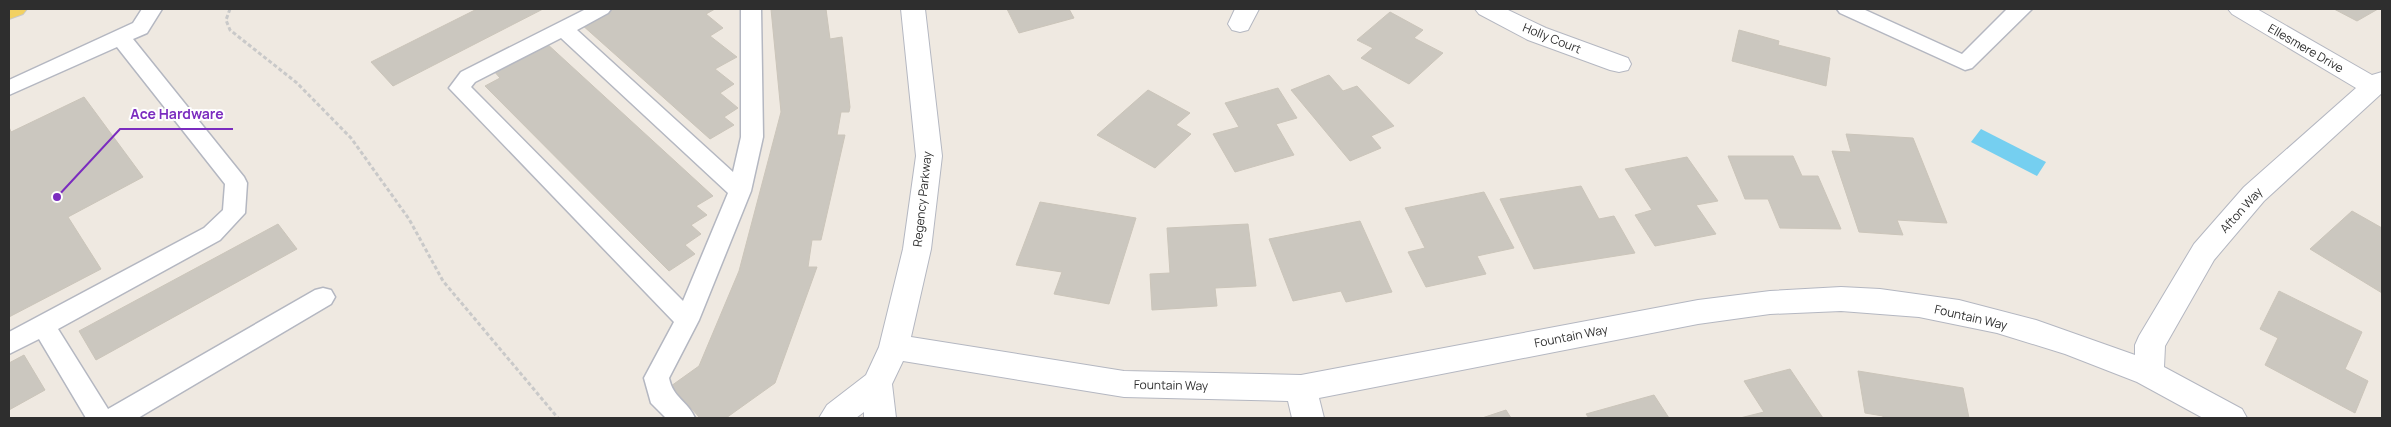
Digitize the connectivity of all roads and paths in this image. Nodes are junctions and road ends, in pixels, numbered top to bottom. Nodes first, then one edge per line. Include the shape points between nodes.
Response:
1 (15, 9) edge
2 (152, 9) edge
3 (230, 9) edge
4 (601, 9) edge
5 (750, 9) edge
6 (913, 9) edge
7 (1487, 9) edge
8 (1847, 9) edge
9 (2022, 9) edge
10 (2240, 9) edge
11 (9, 11) edge
12 (563, 28) junction
13 (120, 37) junction
14 (1619, 64) dead end
15 (2377, 84) edge
16 (9, 88) edge
17 (740, 191) junction
18 (323, 297) dead end
19 (687, 320) junction
20 (43, 325) junction
21 (9, 344) edge
22 (894, 347) junction
23 (2149, 374) junction
24 (877, 384) junction
25 (1301, 388) junction
26 (100, 418) edge
27 (116, 418) edge
28 (558, 418) edge
29 (682, 418) edge
30 (836, 418) edge
31 (880, 418) edge
32 (1308, 418) edge
33 (2231, 418) edge

1 - 11 main road
2 - 13 lane via 140,28
3 - 28 path via 226,20 230,30 297,83 351,138 409,220 443,281
4 - 12 lane
5 - 17 lane via 752,137
6 - 22 street, Regency Parkway via 929,156 917,249
7 - 14 street, Holly Court via 1536,34
8 - 9 lane via 1965,63 2014,13
10 - 15 street, Ellesmere Drive
12 - 17 lane
12 - 19 lane via 468,77 459,88
13 - 16 lane
13 - 20 lane via 236,183 234,212 212,234
15 - 23 street, Afton Way via 2254,194 2204,252 2150,345
17 - 19 lane
18 - 27 lane
19 - 29 lane via 656,378 660,395
20 - 21 lane
20 - 26 lane
22 - 24 street, Regency Parkway
22 - 25 street, Fountain Way via 1124,384
23 - 25 street, Fountain Way via 2027,331 1969,315 1894,303 1842,299 1762,302
23 - 33 street, Fountain Way
24 - 30 street, Regency Parkway
24 - 31 street, Regency Parkway
25 - 32 street

